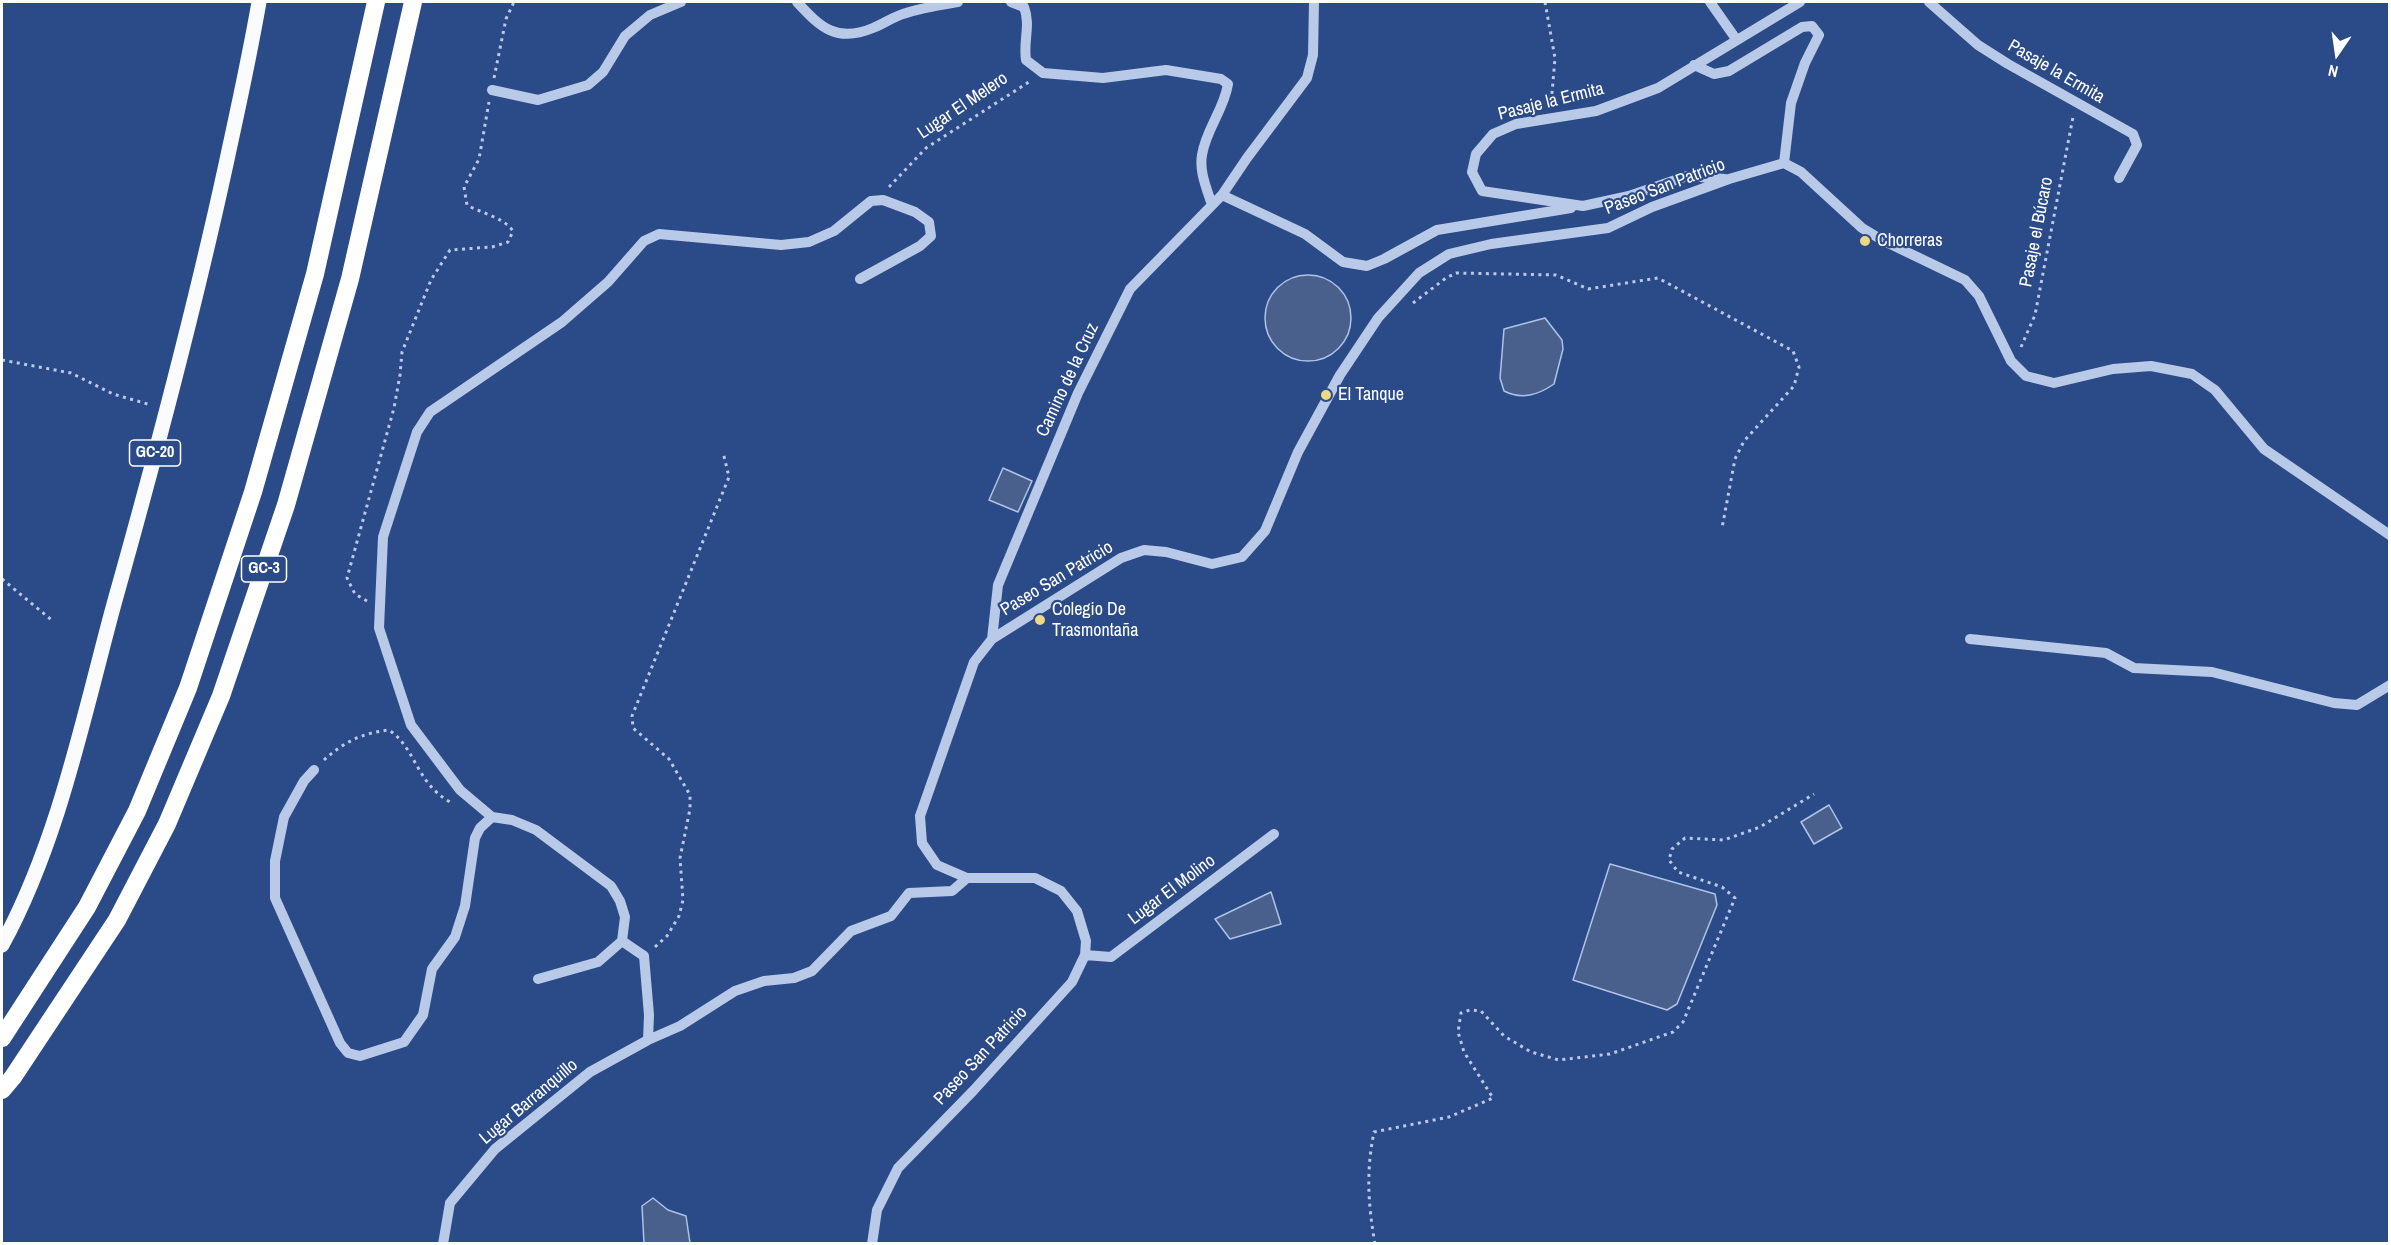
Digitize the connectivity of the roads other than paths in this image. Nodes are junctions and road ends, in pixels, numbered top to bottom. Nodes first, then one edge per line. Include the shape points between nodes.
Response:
1 (259, 2) edge
2 (376, 2) edge
3 (413, 2) edge
4 (681, 2) edge
5 (796, 2) edge
6 (958, 2) edge
7 (1011, 2) edge
8 (1030, 2) edge
9 (1314, 2) edge
10 (1710, 2) edge
11 (1800, 2) edge
12 (1929, 2) edge
13 (1029, 19) junction
14 (1736, 39) junction
15 (1694, 65) junction
16 (492, 90) road end
17 (1784, 163) junction
18 (2119, 178) dead end
19 (1729, 179) junction
20 (1222, 195) junction
21 (1212, 205) junction
22 (1583, 206) junction
23 (860, 279) dead end
24 (2390, 535) edge
25 (992, 639) junction
26 (1970, 639) dead end
27 (2390, 685) edge
28 (314, 770) road end
29 (492, 817) junction
30 (1274, 834) dead end
31 (967, 878) junction
32 (622, 941) junction
33 (2, 945) edge
34 (1085, 955) junction
35 (538, 979) dead end
36 (2, 1038) edge
37 (648, 1040) junction
38 (2, 1090) edge
39 (443, 1244) edge
40 (873, 1244) edge

1 - 33 main road, GC-20 via 208,250 167,410 67,775 24,897
2 - 36 highway, GC-3 via 315,274 253,492 188,688 137,811 87,907
3 - 38 highway, GC-3 via 350,279 286,505 221,696 167,824 117,920
4 - 16 street via 650,15 625,36 603,72 588,85 538,100
5 - 6 street via 834,33 849,36 902,14
7 - 13 street via 1024,6
8 - 13 street, Lugar El Melero
9 - 20 street, Camino de la Cruz via 1313,55 1307,78
10 - 14 street
11 - 14 street, Pasaje la Ermita
12 - 18 street, Pasaje la Ermita via 1978,45 2133,134 2137,145
13 - 21 street, Lugar El Melero via 1026,60 1043,73 1103,78 1166,70 1221,79 1228,84 1202,156 1203,180
14 - 15 street, Pasaje la Ermita
15 - 17 street via 1714,74 1729,71 1802,27 1812,26 1820,35 1791,103
15 - 22 street, Pasaje la Ermita via 1658,88 1596,111 1516,124 1493,134 1476,154 1472,172 1482,191
17 - 19 street, Paseo San Patricio
17 - 24 street via 1801,172 1862,228 1965,280 1979,296 2011,361 2026,376 2054,383 2113,369 2151,366 2192,374 2215,390 2264,449
19 - 22 street, Pasaje la Ermita via 1687,176 1629,196
19 - 25 street, Paseo San Patricio via 1608,228 1491,244 1449,254 1419,273 1378,318 1340,375 1298,452 1265,531 1242,557 1212,564 1143,550 1121,558
20 - 21 street, Camino de la Cruz
20 - 22 street via 1305,234 1343,262 1367,266 1437,230
21 - 25 street, Camino de la Cruz via 1130,289 1078,393 998,585
23 - 29 street via 920,246 931,236 929,222 884,200 871,201 834,231 809,242 781,245 659,234 644,241 608,282 562,322 430,412 417,432 383,537 379,628 411,725 460,790
25 - 31 street via 974,662 920,816 922,843 938,865
26 - 27 street via 2106,653 2134,668 2212,672 2334,703 2358,705
28 - 29 street via 284,817 275,861 275,898 348,1053 360,1056 404,1042 423,1015 432,969 455,937 465,906 475,838
29 - 32 street via 536,830 611,886 625,917
30 - 34 street, Lugar El Molino via 1111,957
31 - 34 street via 1035,878 1061,891 1077,911 1086,941
31 - 37 street, Lugar Barranquillo via 952,891 909,893 891,916 851,931 812,971 735,991 680,1026
32 - 35 street via 598,962
32 - 37 street via 644,956
34 - 40 street, Paseo San Patricio via 1072,982 898,1168 877,1210
37 - 39 street, Lugar Barranquillo via 590,1072 495,1149 450,1203

